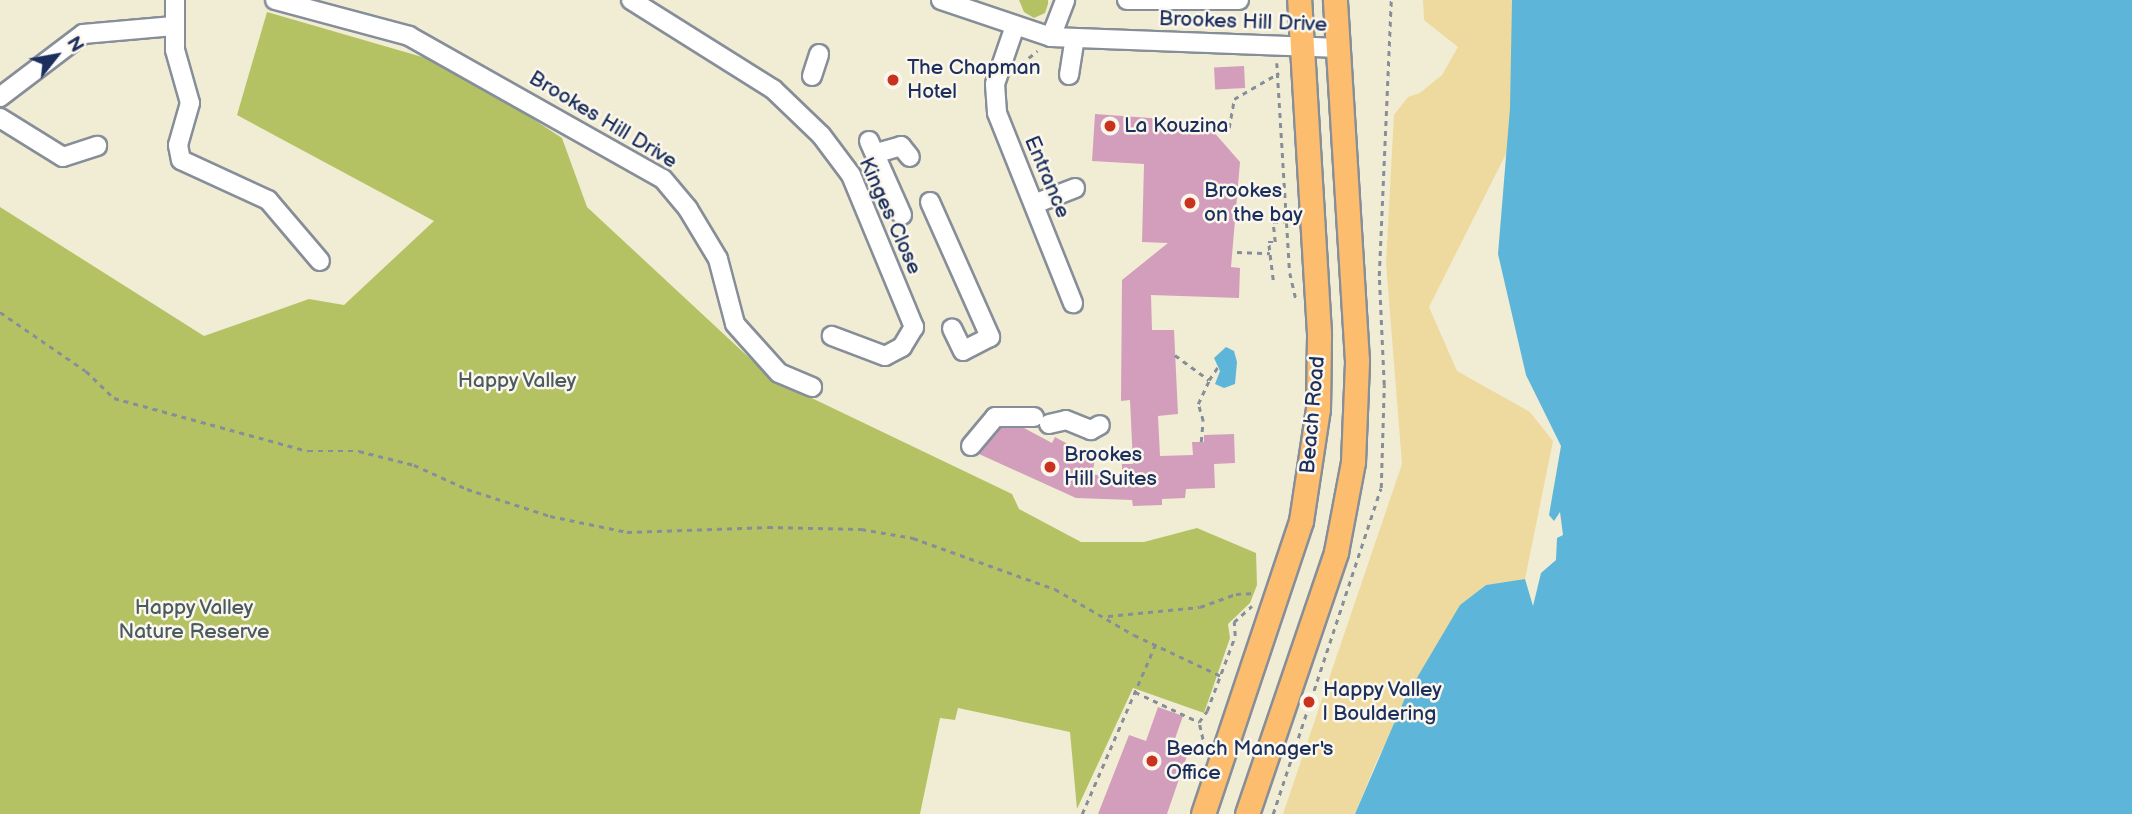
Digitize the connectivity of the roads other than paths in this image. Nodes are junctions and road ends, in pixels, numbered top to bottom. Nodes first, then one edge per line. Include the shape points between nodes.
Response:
1 (175, 0) edge
2 (275, 0) edge
3 (631, 0) edge
4 (941, 0) edge
5 (1065, 0) edge
6 (1128, 0) edge
7 (1239, 0) edge
8 (1299, 0) edge
9 (1335, 0) edge
10 (174, 26) junction
11 (1016, 26) junction
12 (1075, 38) junction
13 (1047, 43) junction
14 (1302, 47) junction
15 (1340, 48) junction
16 (819, 54) dead end
17 (1069, 75) dead end
18 (812, 76) dead end
19 (0, 97) edge
20 (0, 118) edge
21 (97, 146) dead end
22 (910, 157) dead end
23 (1075, 188) dead end
24 (930, 202) dead end
25 (1034, 204) junction
26 (902, 215) dead end
27 (320, 261) dead end
28 (1073, 303) dead end
29 (952, 328) dead end
30 (832, 336) dead end
31 (812, 387) dead end
32 (1100, 425) dead end
33 (971, 446) dead end
34 (1203, 814) edge
35 (1247, 814) edge

1 - 10 street
2 - 31 street, Brookes Hill Drive via 409,36 663,179 688,209 718,259 734,324 779,373
3 - 30 street, Kinges Close via 772,89 821,135 851,175 914,327 902,347 885,356
4 - 11 street, Brookes Hill Drive
5 - 13 street
6 - 7 street
8 - 14 main road, Beach Road
9 - 15 main road, Beach Road
10 - 19 street via 83,34
10 - 27 street via 174,50 190,103 178,145 181,160 268,200
11 - 13 street, Brookes Hill Drive
11 - 25 street, Entrance via 995,93 997,113
12 - 13 street, Brookes Hill Drive
12 - 14 street, Brookes Hill Drive
12 - 17 street
14 - 15 street, Brookes Hill Drive
14 - 34 main road, Beach Road via 1319,333 1318,409 1301,521 1259,621 1228,742
15 - 35 main road, Beach Road via 1357,361 1356,423 1336,552
16 - 18 street
20 - 21 street via 63,158
22 - 26 street via 903,146 873,147
23 - 25 street
24 - 29 street via 990,337 963,351
25 - 28 street, Entrance
32 - 33 street via 1091,430 1066,420 993,418

